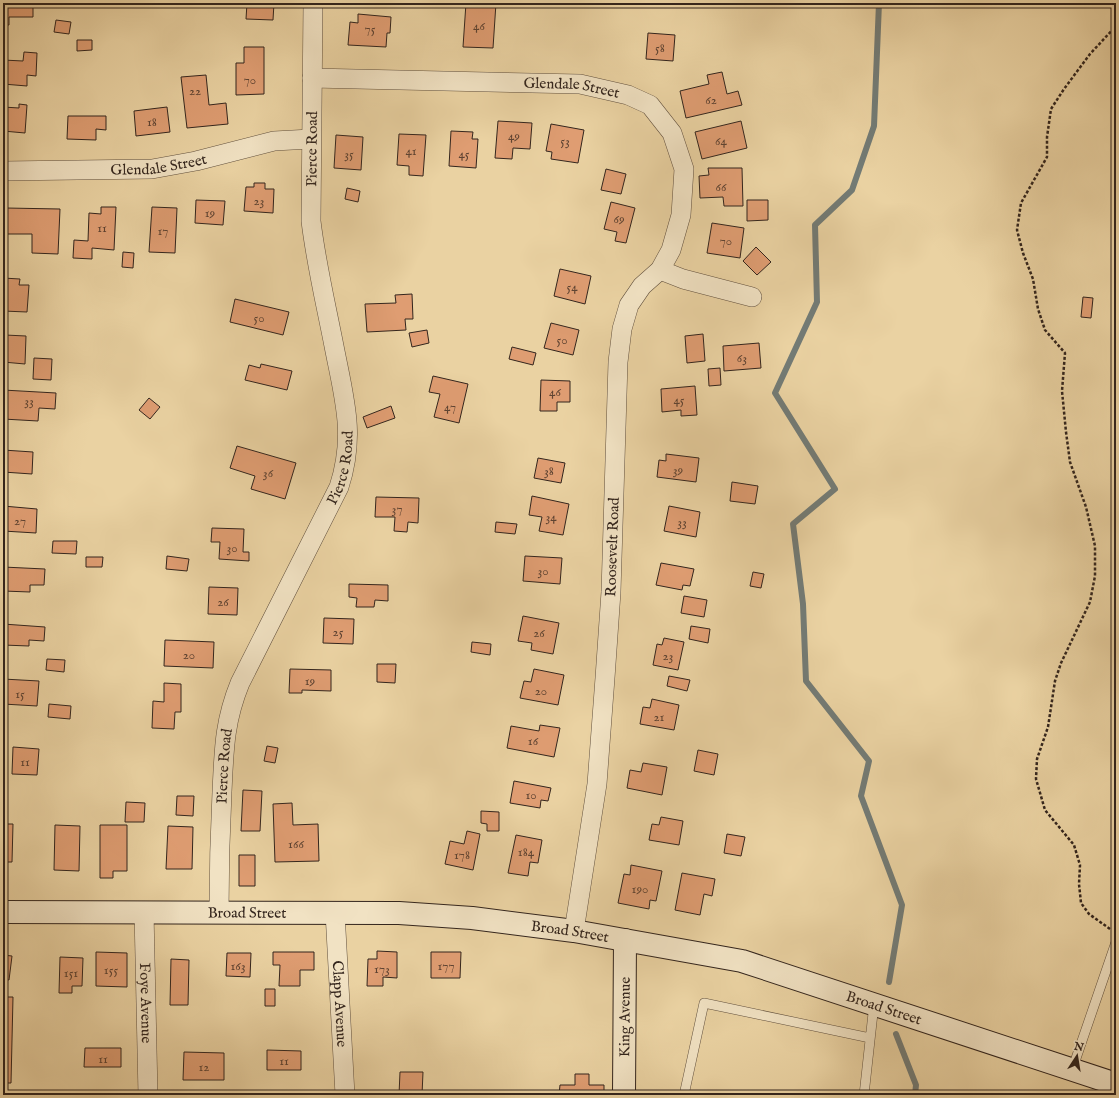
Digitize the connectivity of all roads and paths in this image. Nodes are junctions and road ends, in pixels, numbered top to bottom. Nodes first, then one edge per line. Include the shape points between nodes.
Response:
1 (313, 3) edge
2 (1116, 26) edge
3 (312, 78) junction
4 (311, 139) junction
5 (3, 171) edge
6 (660, 270) junction
7 (752, 297) dead end
8 (3, 912) edge
9 (144, 912) junction
10 (219, 912) junction
11 (335, 912) junction
12 (574, 931) junction
13 (1116, 933) edge
14 (625, 940) junction
15 (1116, 942) edge
16 (874, 1004) junction
17 (870, 1038) junction
18 (1072, 1070) junction
19 (1116, 1084) edge
20 (148, 1095) edge
21 (345, 1095) edge
22 (624, 1095) edge
23 (684, 1095) edge
24 (864, 1095) edge

1 - 3 street, Pierce Road
2 - 13 path via 1090,54 1051,109 1047,157 1021,203 1017,230 1033,279 1038,309 1045,330 1065,353 1062,391 1070,462 1086,507 1095,546 1095,576 1090,602 1055,681 1048,728 1037,759 1036,779 1045,810 1074,845 1080,865 1081,903 1089,914
3 - 4 street, Pierce Road
3 - 6 street, Glendale Street via 580,84 628,95 650,105 672,133 684,169 681,215 671,250
4 - 5 street, Glendale Street via 274,141 196,161 152,169
4 - 10 street, Pierce Road via 311,221 346,407 348,456 339,487 231,705 225,740 219,851
6 - 7 street via 683,279
6 - 12 street, Roosevelt Road via 642,286 629,305 622,329 618,362 611,592 605,678 596,784
8 - 9 main road, Broad Street
9 - 10 main road, Broad Street
9 - 20 street, Foye Avenue
10 - 11 main road, Broad Street
11 - 12 main road, Broad Street via 423,914
11 - 21 street, Clapp Avenue
12 - 14 main road, Broad Street
14 - 16 main road, Broad Street via 742,961
14 - 22 main road, King Avenue
15 - 18 lane
16 - 17 lane
16 - 18 main road, Broad Street
17 - 23 lane via 704,1003
17 - 24 lane
18 - 19 main road, Broad Street

